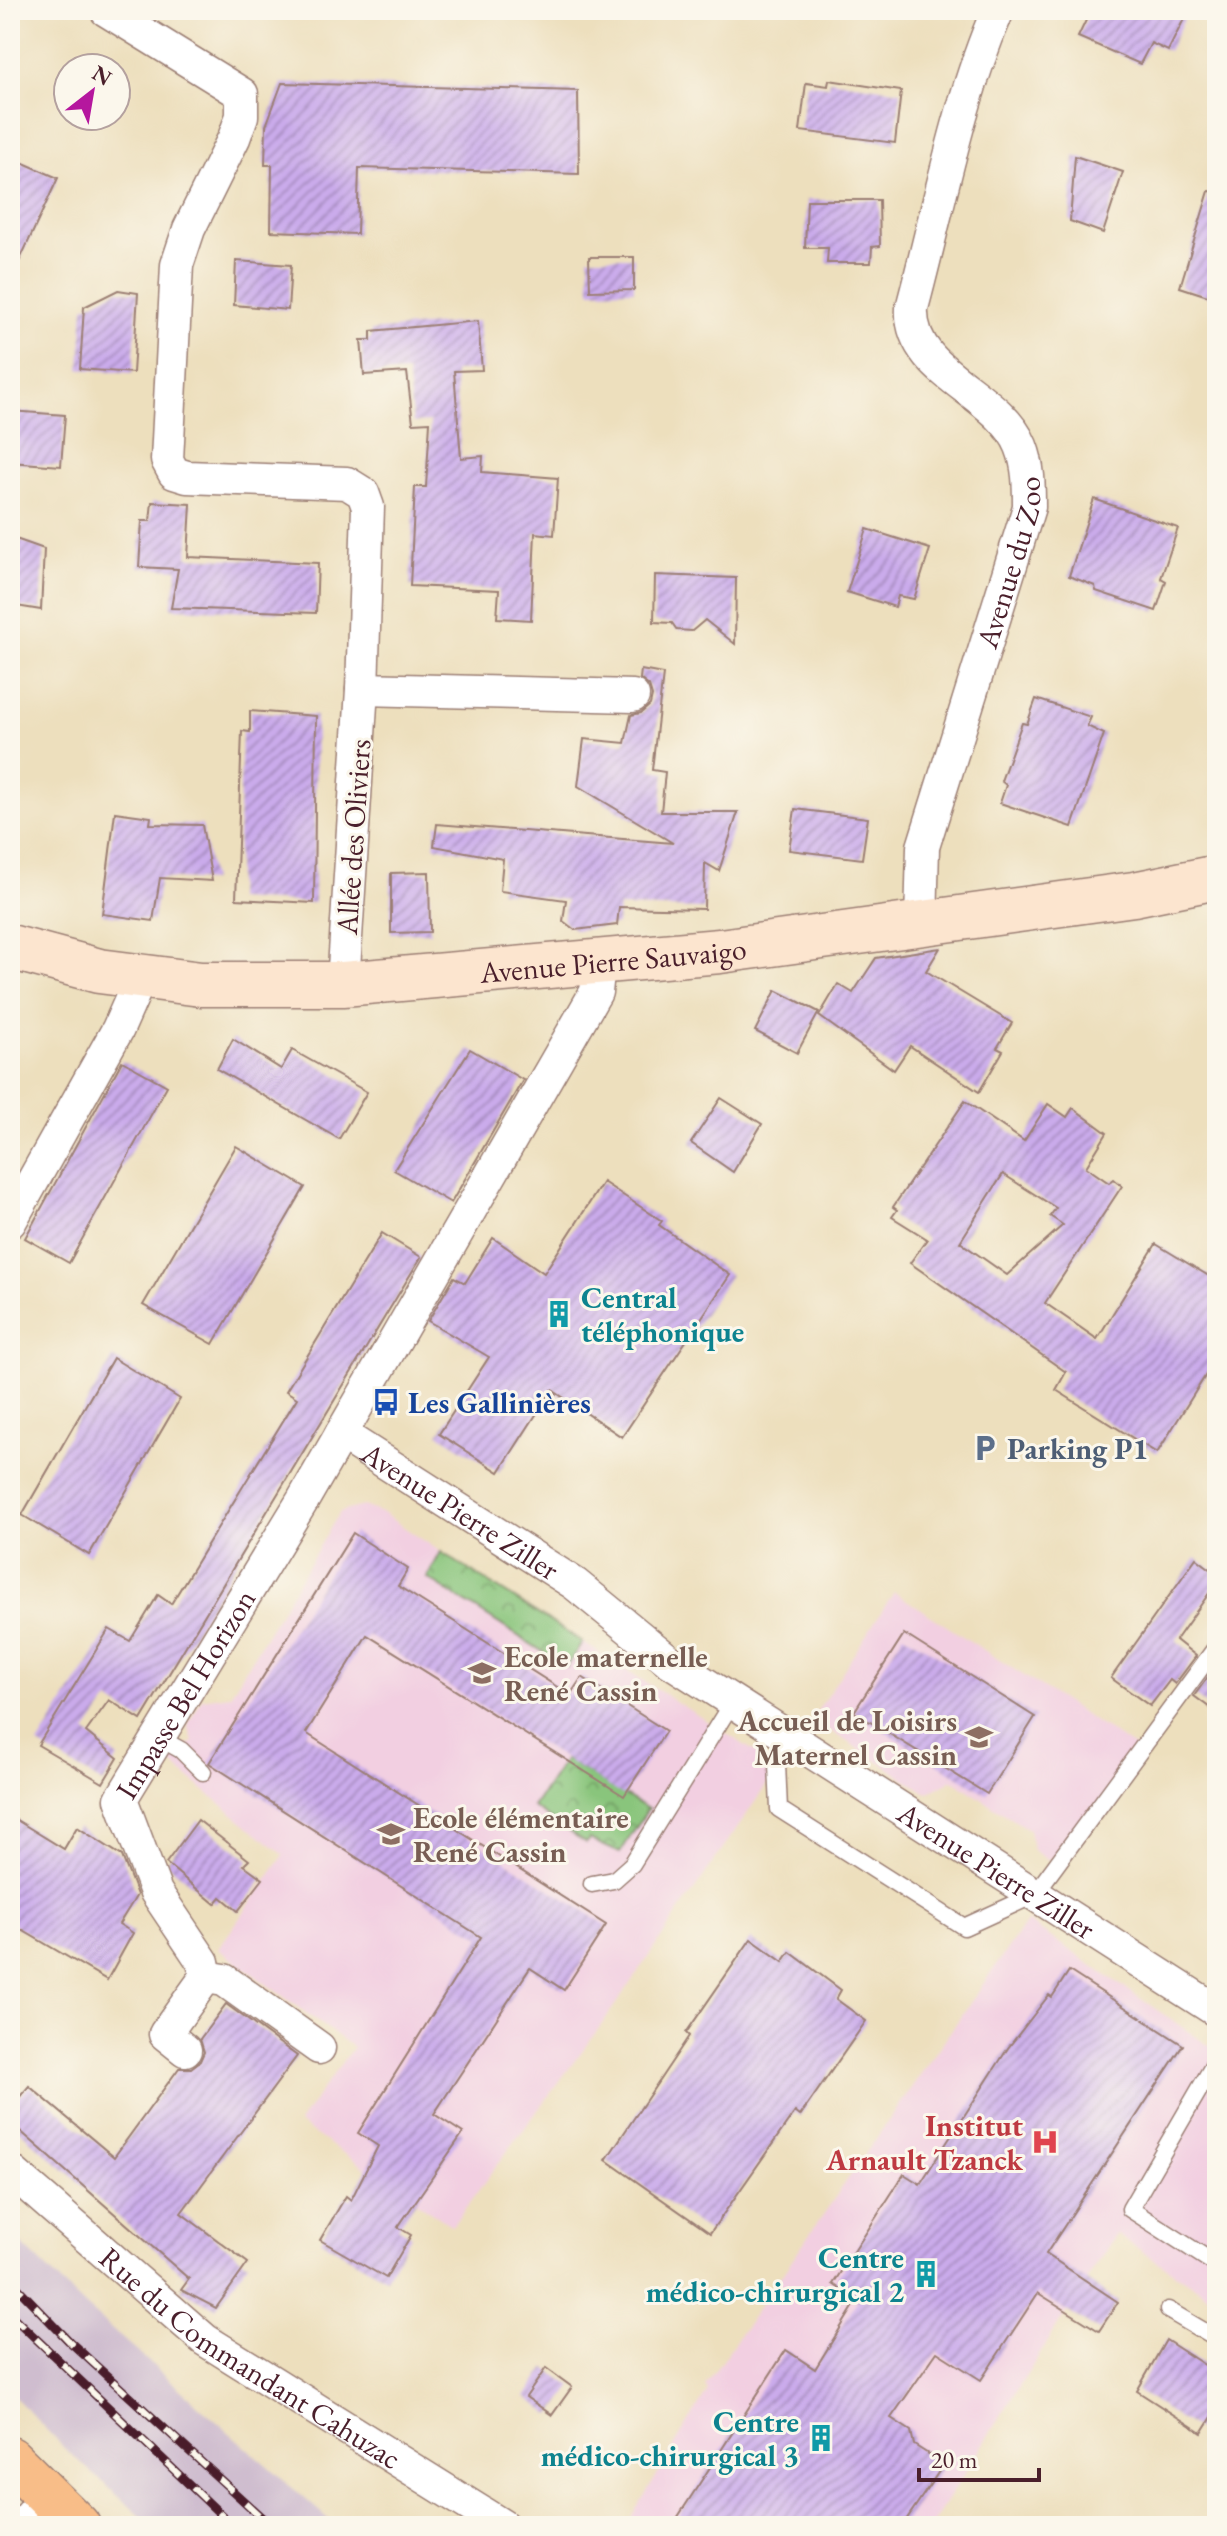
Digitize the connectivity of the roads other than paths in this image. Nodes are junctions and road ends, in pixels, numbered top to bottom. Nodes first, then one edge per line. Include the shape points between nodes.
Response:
1 (106, 10) edge
2 (998, 10) edge
3 (362, 689) junction
4 (633, 696) dead end
5 (1217, 877) edge
6 (921, 923) junction
7 (10, 947) edge
8 (599, 964) junction
9 (141, 977) junction
10 (343, 984) junction
11 (10, 1222) edge
12 (334, 1446) junction
13 (1217, 1646) edge
14 (733, 1701) junction
15 (159, 1738) junction
16 (793, 1739) junction
17 (203, 1772) dead end
18 (592, 1884) dead end
19 (1034, 1895) junction
20 (206, 1977) junction
21 (1217, 2011) edge
22 (319, 2048) dead end
23 (185, 2050) dead end
24 (1217, 2059) edge
25 (10, 2170) edge
26 (1217, 2265) edge
27 (1168, 2310) dead end
28 (1217, 2339) edge
29 (10, 2459) edge
30 (35, 2511) edge
31 (78, 2526) edge
32 (503, 2526) edge

1 - 3 street, Allée des Oliviers via 242,94 234,138 177,265 167,460 174,473 187,477 347,483 363,493 368,507
2 - 6 street, Avenue du Zoo via 976,59 957,124 910,326 921,349 1003,418 1029,472 1029,507 923,847
3 - 4 street
3 - 10 street, Allée des Oliviers
5 - 6 main road, Avenue Pierre Sauvaigo via 1134,894
6 - 8 main road, Avenue Pierre Sauvaigo
7 - 9 main road, Avenue Pierre Sauvaigo
8 - 10 main road, Avenue Pierre Sauvaigo
8 - 12 street, Avenue Pierre Ziller via 596,992
9 - 10 main road, Avenue Pierre Sauvaigo via 247,987
9 - 11 street via 118,1029
12 - 14 street, Avenue Pierre Ziller via 575,1584 646,1645
12 - 15 street, Impasse Bel Horizon
13 - 19 lane
14 - 16 street, Avenue Pierre Ziller
14 - 18 lane via 632,1864 614,1880
15 - 17 lane
15 - 20 street, Impasse Bel Horizon via 121,1799 156,1892 203,1962
16 - 19 street, Avenue Pierre Ziller
16 - 19 lane via 777,1764 779,1809 964,1927
19 - 21 street, Avenue Pierre Ziller
20 - 22 street via 224,1980
20 - 23 street via 165,2034
24 - 26 lane via 1130,2209
25 - 32 street, Rue du Commandant Cahuzac via 205,2340
27 - 28 lane
29 - 30 main road
30 - 31 main road

